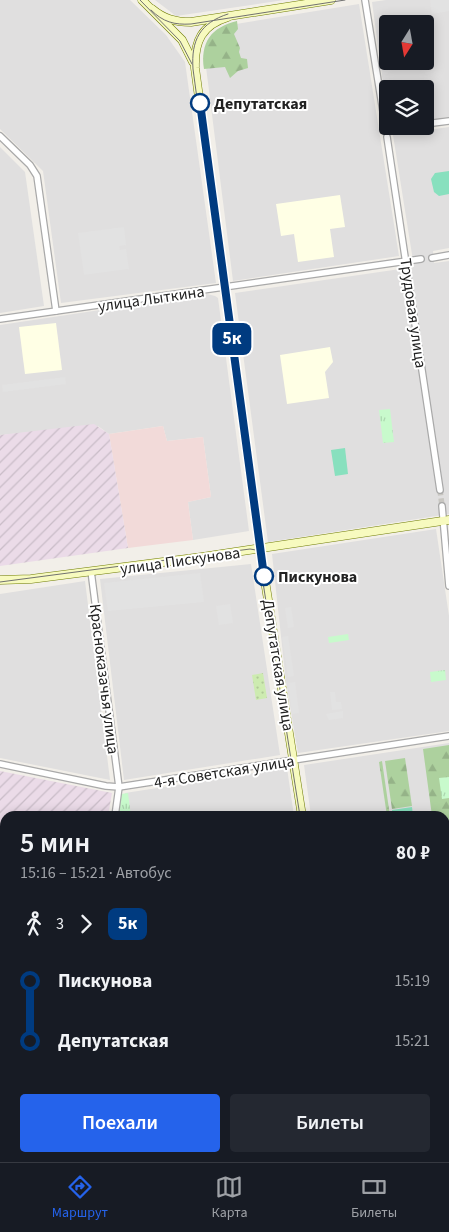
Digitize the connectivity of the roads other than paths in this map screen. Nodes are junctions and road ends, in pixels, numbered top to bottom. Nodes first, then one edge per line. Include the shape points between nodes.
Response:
1 (142, 0) edge
2 (331, 0) edge
3 (365, 0) edge
4 (152, 9) junction
5 (228, 16) junction
6 (195, 68) junction
7 (379, 87) edge
8 (449, 121) edge
9 (434, 123) edge
10 (0, 136) edge
11 (387, 137) dead end
12 (449, 255) edge
13 (432, 258) dead end
14 (421, 259) dead end
15 (406, 262) junction
16 (225, 288) junction
17 (56, 311) junction
18 (0, 319) edge
19 (440, 490) tunnel mouth
20 (442, 506) tunnel mouth
21 (446, 521) edge
22 (260, 549) junction
23 (91, 571) junction
24 (0, 580) edge
25 (449, 586) edge
26 (449, 736) edge
27 (294, 760) junction
28 (0, 764) edge
29 (119, 787) junction
30 (115, 811) edge
31 (301, 811) edge

1 - 4 main road, Депутатская улица
2 - 5 main road
3 - 7 street
4 - 5 main road via 166,19 181,22
4 - 6 main road, Депутатская улица via 182,40
5 - 6 main road, Депутатская улица via 216,20 203,33 196,49
6 - 16 main road, Депутатская улица
8 - 9 street
10 - 17 street via 37,176
11 - 15 street, Трудовая улица
12 - 13 street
14 - 15 street, улица Лыткина
15 - 16 street, улица Лыткина
15 - 19 street, Трудовая улица
16 - 17 street, улица Лыткина
16 - 22 main road, Депутатская улица
17 - 18 street, улица Лыткина
20 - 21 street
21 - 22 main road, улица Пискунова
21 - 25 street
22 - 23 main road, улица Пискунова
22 - 27 main road, Депутатская улица
23 - 24 main road, улица Пискунова
23 - 29 street, Красноказачья улица
26 - 27 street, 4-я Советская улица
27 - 29 street, 4-я Советская улица
27 - 31 main road, Депутатская улица
28 - 29 street, 4-я Советская улица
29 - 30 street, Красноказачья улица

